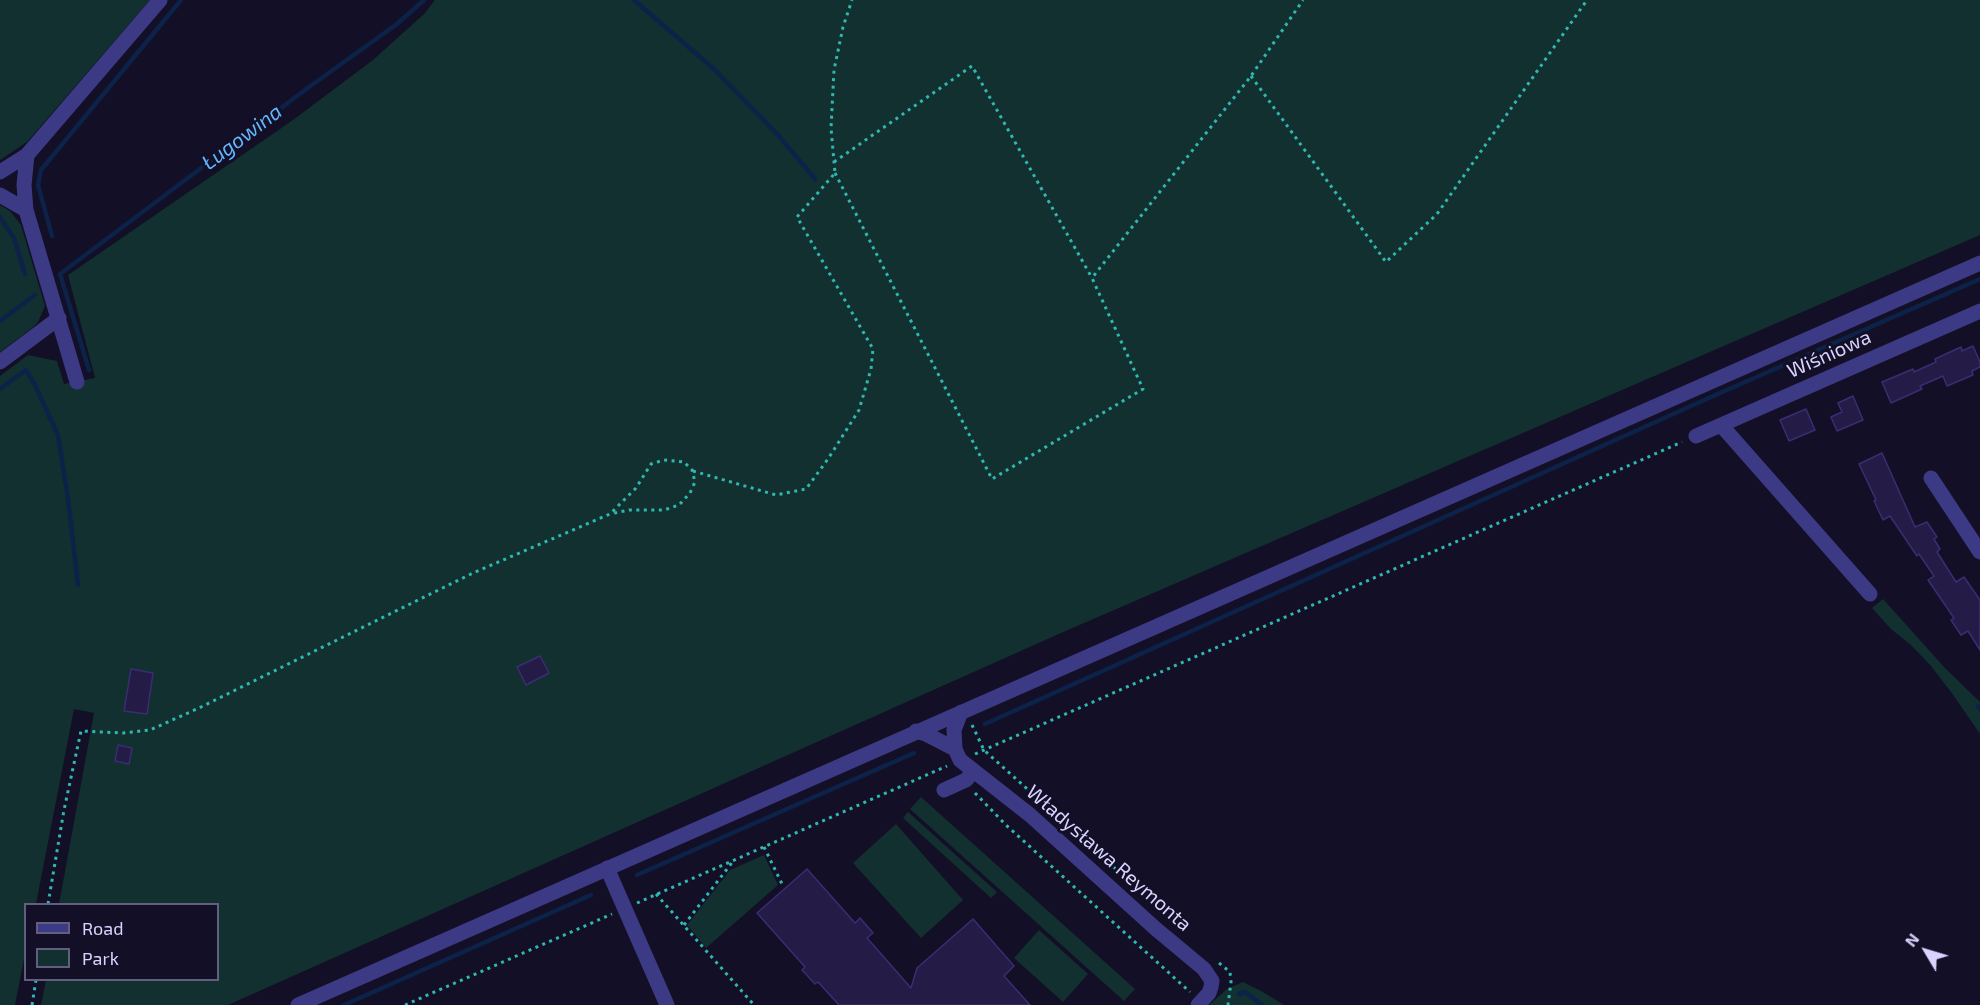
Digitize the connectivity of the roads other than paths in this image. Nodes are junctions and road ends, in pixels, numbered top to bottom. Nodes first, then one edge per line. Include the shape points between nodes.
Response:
1 (160, 0) edge
2 (27, 155) junction
3 (0, 172) edge
4 (0, 195) edge
5 (26, 210) junction
6 (1980, 263) edge
7 (1980, 311) edge
8 (59, 318) junction
9 (0, 362) edge
10 (77, 382) dead end
11 (1721, 425) junction
12 (1696, 436) road end
13 (1930, 478) dead end
14 (1980, 552) edge
15 (1870, 594) dead end
16 (963, 711) junction
17 (916, 731) junction
18 (953, 757) junction
19 (974, 771) junction
20 (944, 790) dead end
21 (607, 868) junction
22 (298, 1005) edge
23 (667, 1005) edge
24 (1198, 1005) edge

1 - 2 street
2 - 3 street
2 - 5 street
4 - 5 street
5 - 8 street
6 - 16 street
7 - 11 street, Wiśniowa
8 - 9 street
8 - 10 street
11 - 12 street, Wiśniowa
11 - 15 street
13 - 14 street
16 - 17 street
16 - 18 street via 955,725
17 - 18 street, Władysława Reymonta via 926,734
17 - 21 street
18 - 19 street, Władysława Reymonta
19 - 20 street
19 - 24 street, Władysława Reymonta via 1024,810 1204,969 1212,981 1209,993
21 - 22 street
21 - 23 street

